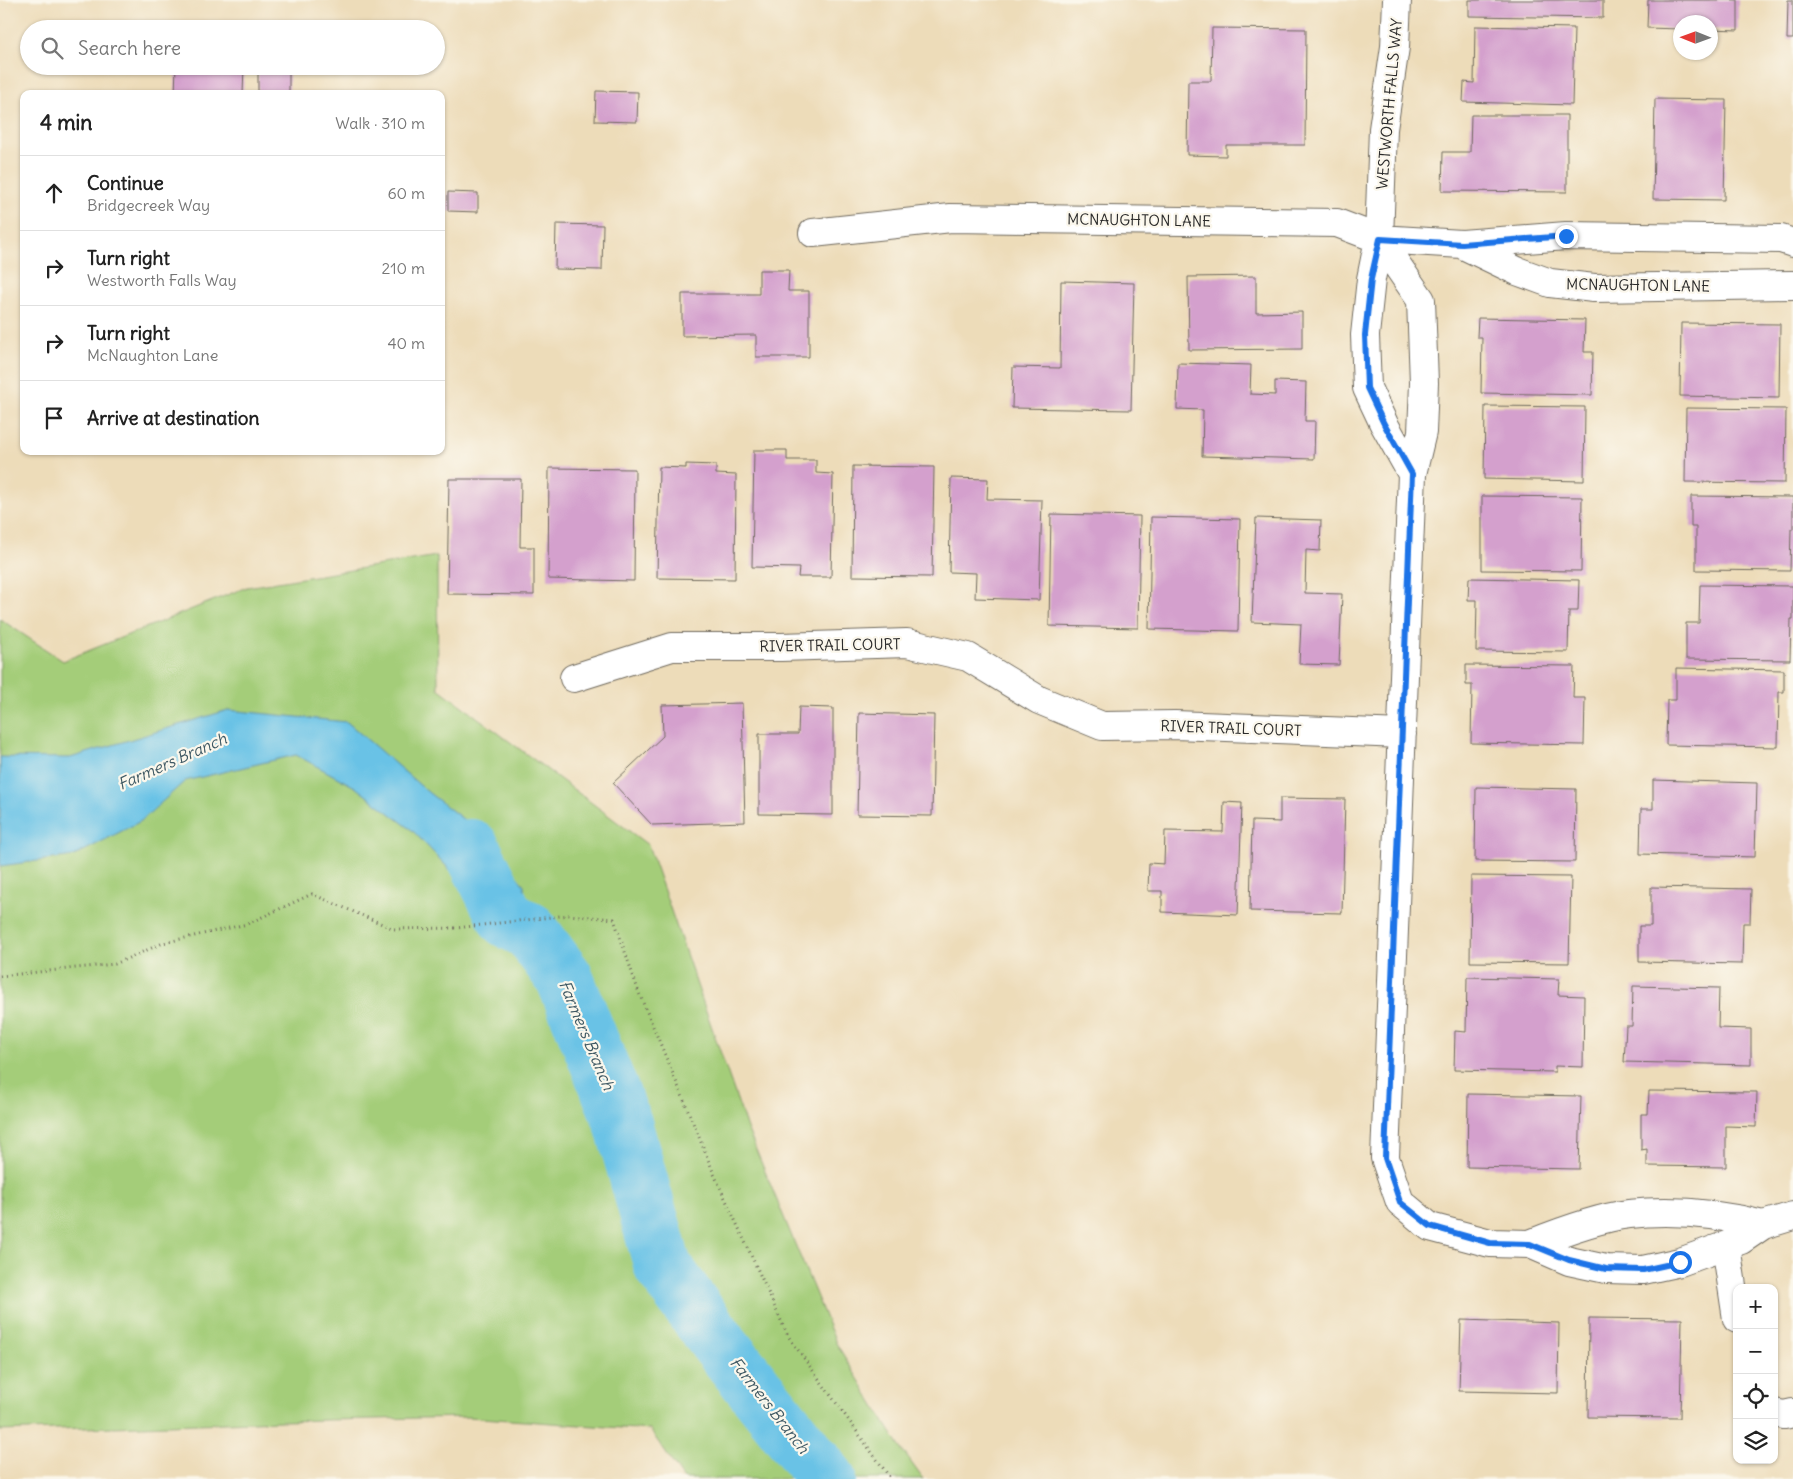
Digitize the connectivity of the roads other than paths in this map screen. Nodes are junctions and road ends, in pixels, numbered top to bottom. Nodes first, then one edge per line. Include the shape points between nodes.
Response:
1 (1397, 0) edge
2 (814, 233) dead end
3 (1380, 239) junction
4 (1793, 243) edge
5 (1462, 244) junction
6 (1793, 285) edge
7 (1412, 474) junction
8 (574, 678) dead end
9 (1402, 734) junction
10 (1793, 1216) edge
11 (1763, 1225) junction
12 (1530, 1244) junction
13 (1726, 1246) junction
14 (1733, 1292) edge
15 (1793, 1413) edge
16 (1778, 1414) edge

1 - 3 street, WESTWORTH FALLS WAY via 1395,47 1384,129
2 - 3 street, MCNAUGHTON LANE via 950,218 1096,219 1337,223
3 - 5 street, MCNAUGHTON LANE
3 - 7 street, WESTWORTH FALLS WAY via 1371,279 1365,335 1367,388
3 - 7 street via 1421,300 1422,432
4 - 5 street, MCNAUGHTON LANE via 1781,239 1566,236
5 - 6 street, MCNAUGHTON LANE via 1550,283 1594,288
7 - 9 street
8 - 9 street, RIVER TRAIL COURT via 672,647 907,643 968,657 1039,700 1102,726 1175,725
9 - 12 street via 1385,1158 1400,1202 1430,1226 1490,1243
10 - 11 street
11 - 12 street via 1737,1218 1678,1212 1628,1214 1570,1228
11 - 13 street
12 - 13 street via 1569,1260 1606,1269 1643,1270 1680,1262
13 - 14 street
15 - 16 street

